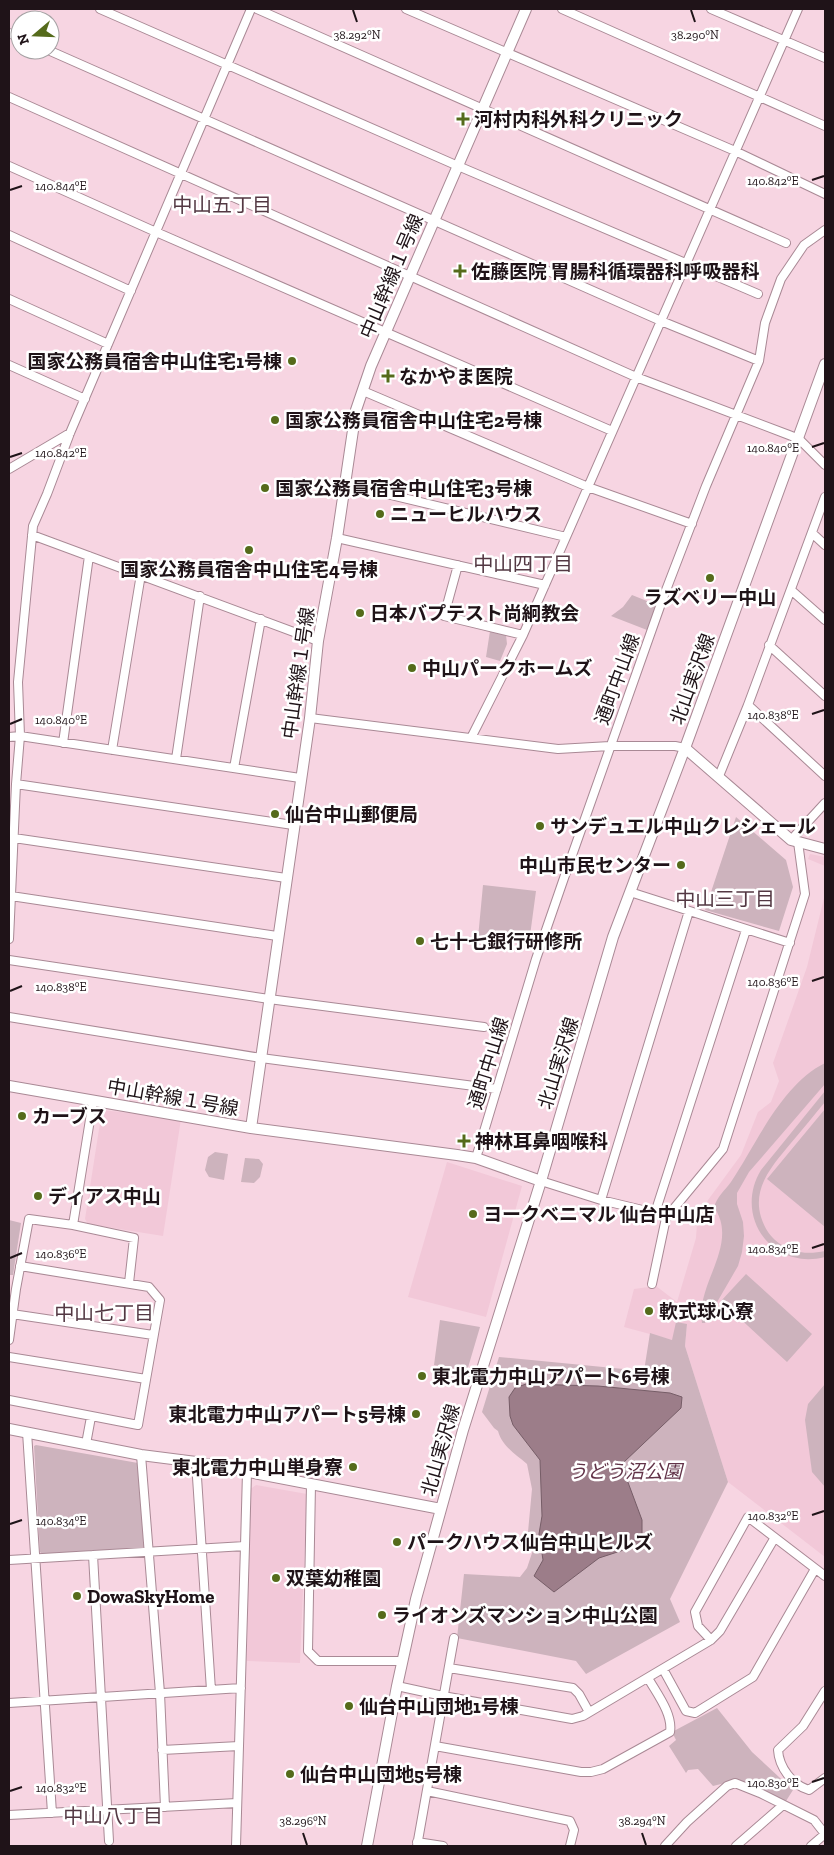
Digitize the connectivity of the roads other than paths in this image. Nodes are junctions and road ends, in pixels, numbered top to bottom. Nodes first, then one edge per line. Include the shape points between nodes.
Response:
1 (100, 9) edge
2 (251, 9) edge
3 (257, 9) edge
4 (406, 9) edge
5 (526, 9) edge
6 (562, 9) edge
7 (711, 9) edge
8 (798, 9) edge
9 (784, 41) junction
10 (507, 51) junction
11 (60, 55) edge
12 (825, 58) edge
13 (227, 65) junction
14 (758, 96) junction
15 (9, 97) edge
16 (482, 109) junction
17 (204, 119) junction
18 (825, 126) edge
19 (734, 151) junction
20 (9, 166) edge
21 (458, 166) junction
22 (181, 173) junction
23 (825, 194) edge
24 (710, 208) junction
25 (434, 220) junction
26 (825, 230) edge
27 (156, 232) junction
28 (9, 235) edge
29 (786, 243) dead end
30 (686, 264) junction
31 (411, 275) junction
32 (131, 291) junction
33 (758, 294) dead end
34 (9, 298) edge
35 (661, 321) junction
36 (386, 332) junction
37 (108, 344) junction
38 (759, 361) junction
39 (825, 364) edge
40 (9, 365) edge
41 (636, 377) junction
42 (363, 391) junction
43 (85, 399) junction
44 (735, 415) junction
45 (612, 431) junction
46 (70, 433) junction
47 (799, 439) junction
48 (825, 465) edge
49 (9, 469) edge
50 (345, 484) junction
51 (588, 488) junction
52 (825, 497) edge
53 (692, 524) junction
54 (812, 533) junction
55 (32, 534) junction
56 (566, 537) junction
57 (337, 538) junction
58 (825, 545) edge
59 (89, 556) junction
60 (458, 565) junction
61 (141, 574) junction
62 (545, 584) junction
63 (791, 590) junction
64 (200, 596) junction
65 (262, 619) junction
66 (825, 620) edge
67 (523, 635) junction
68 (318, 641) junction
69 (770, 644) junction
70 (9, 682) edge
71 (18, 682) junction
72 (825, 696) edge
73 (748, 705) junction
74 (310, 718) junction
75 (20, 736) junction
76 (9, 737) edge
77 (471, 738) junction
78 (63, 743) junction
79 (610, 746) junction
80 (685, 748) junction
81 (112, 750) junction
82 (176, 759) junction
83 (234, 768) junction
84 (719, 776) junction
85 (825, 776) edge
86 (300, 778) junction
87 (16, 784) junction
88 (825, 803) edge
89 (293, 825) junction
90 (14, 838) junction
91 (794, 841) junction
92 (825, 849) edge
93 (286, 878) junction
94 (630, 892) junction
95 (11, 896) junction
96 (689, 911) junction
97 (746, 930) junction
98 (277, 936) junction
99 (9, 939) edge
100 (790, 943) junction
101 (9, 960) edge
102 (269, 999) junction
103 (9, 1017) edge
104 (484, 1027) dead end
105 (261, 1058) junction
106 (9, 1086) edge
107 (497, 1089) junction
108 (93, 1101) junction
109 (251, 1128) junction
110 (476, 1158) junction
111 (542, 1180) junction
112 (601, 1200) junction
113 (655, 1213) junction
114 (666, 1218) junction
115 (73, 1225) junction
116 (20, 1266) junction
117 (129, 1283) junction
118 (652, 1284) dead end
119 (12, 1314) junction
120 (154, 1335) junction
121 (9, 1340) edge
122 (9, 1357) edge
123 (146, 1379) junction
124 (9, 1400) edge
125 (91, 1417) junction
126 (9, 1429) edge
127 (27, 1432) junction
128 (86, 1444) junction
129 (141, 1455) junction
130 (196, 1462) junction
131 (247, 1472) junction
132 (311, 1484) junction
133 (441, 1509) junction
134 (774, 1538) junction
135 (244, 1546) junction
136 (202, 1549) junction
137 (149, 1552) junction
138 (93, 1555) junction
139 (36, 1558) junction
140 (9, 1560) edge
141 (816, 1569) junction
142 (825, 1576) edge
143 (454, 1638) dead end
144 (711, 1640) junction
145 (402, 1661) junction
146 (448, 1668) junction
147 (663, 1669) junction
148 (648, 1678) junction
149 (396, 1686) junction
150 (241, 1688) junction
151 (211, 1690) junction
152 (825, 1691) edge
153 (160, 1693) junction
154 (443, 1696) junction
155 (102, 1697) junction
156 (44, 1701) junction
157 (9, 1703) edge
158 (590, 1712) junction
159 (239, 1746) junction
160 (435, 1746) junction
161 (162, 1750) junction
162 (825, 1778) edge
163 (426, 1791) junction
164 (237, 1803) junction
165 (783, 1804) junction
166 (165, 1807) junction
167 (109, 1810) junction
168 (52, 1813) junction
169 (9, 1815) edge
170 (109, 1841) dead end
171 (417, 1844) edge
172 (236, 1846) edge
173 (366, 1846) edge
174 (442, 1846) edge
175 (570, 1846) edge
176 (665, 1846) edge
177 (736, 1846) edge
178 (811, 1846) edge

1 - 13 street
2 - 13 street
3 - 16 street
4 - 10 street
5 - 10 street, 中山幹線１号線
6 - 14 street
7 - 9 street
8 - 9 street
9 - 12 street
9 - 14 street
10 - 16 street, 中山幹線１号線
10 - 19 street
11 - 17 street
13 - 17 street
13 - 21 street
14 - 18 street
14 - 19 street
15 - 22 street
16 - 21 street, 中山幹線１号線
16 - 24 street
17 - 22 street
17 - 25 street
19 - 23 street
19 - 24 street
20 - 27 street
21 - 25 street, 中山幹線１号線
21 - 30 street
22 - 27 street
22 - 31 street
24 - 29 street
24 - 30 street
25 - 31 street, 中山幹線１号線
25 - 35 street
26 - 38 street, 通町中山線 via 804,244 781,279 765,323
27 - 32 street
27 - 36 street
28 - 32 street
30 - 33 street
30 - 35 street
31 - 36 street, 中山幹線１号線
31 - 41 street
32 - 37 street
34 - 37 street
35 - 38 street
35 - 41 street
36 - 42 street, 中山幹線１号線
36 - 45 street
37 - 43 street
38 - 44 street, 通町中山線
39 - 47 street, 北山実沢線
40 - 43 street
41 - 44 street
41 - 45 street
42 - 50 street, 中山幹線１号線 via 356,410
42 - 51 street
43 - 46 street
44 - 47 street
44 - 53 street, 通町中山線
45 - 51 street
46 - 49 street
46 - 55 street via 32,526
47 - 48 street
47 - 80 street, 北山実沢線
50 - 56 street
50 - 57 street, 中山幹線１号線
51 - 53 street
51 - 56 street
52 - 54 street
53 - 79 street, 通町中山線
54 - 58 street
54 - 63 street
55 - 59 street
55 - 71 street
56 - 62 street
57 - 60 street
57 - 68 street, 中山幹線１号線
59 - 61 street
59 - 78 street
60 - 62 street
60 - 67 street via 444,616
61 - 64 street
61 - 81 street
62 - 67 street
63 - 66 street
63 - 69 street
64 - 65 street
64 - 82 street
65 - 68 street
65 - 83 street
67 - 77 street
68 - 74 street, 中山幹線１号線
69 - 72 street
69 - 73 street
70 - 71 street
71 - 75 street
73 - 84 street
73 - 85 street
74 - 77 street
74 - 86 street, 中山幹線１号線
75 - 76 street
75 - 78 street
75 - 87 street
77 - 79 street via 558,749
78 - 81 street
79 - 80 street
79 - 107 street, 通町中山線 via 536,959
80 - 84 street
80 - 94 street, 北山実沢線
81 - 82 street
82 - 83 street
83 - 86 street
84 - 91 street
86 - 89 street, 中山幹線１号線
87 - 89 street
87 - 90 street
88 - 91 street
89 - 93 street, 中山幹線１号線
90 - 93 street
90 - 95 street
91 - 92 street
91 - 100 street via 805,894
93 - 98 street, 中山幹線１号線
94 - 96 street
94 - 111 street, 北山実沢線 via 613,938
95 - 98 street
95 - 99 street
96 - 97 street
96 - 112 street
97 - 100 street
97 - 113 street
98 - 102 street, 中山幹線１号線
100 - 114 street via 723,1149
101 - 102 street
102 - 104 street
102 - 105 street, 中山幹線１号線
103 - 105 street
105 - 107 street
105 - 109 street, 中山幹線１号線
106 - 108 street, 中山幹線１号線
107 - 110 street, 通町中山線
108 - 109 street, 中山幹線１号線
108 - 115 street
109 - 110 street
110 - 111 street
111 - 112 street
111 - 133 street, 北山実沢線
112 - 113 street
113 - 114 street
114 - 118 street
115 - 116 street via 29,1219
115 - 117 street via 134,1238
116 - 117 street
116 - 119 street
117 - 120 street via 149,1287 160,1300
119 - 120 street
119 - 121 street
120 - 123 street
122 - 123 street
123 - 125 street via 138,1424
124 - 125 street
125 - 128 street
126 - 127 street
127 - 128 street
127 - 139 street
128 - 129 street
129 - 130 street
129 - 137 street
130 - 131 street
130 - 136 street
131 - 132 street
131 - 135 street
132 - 133 street
132 - 145 street via 308,1651 318,1661
133 - 145 street, 北山実沢線
134 - 141 street
134 - 144 street via 720,1631
134 - 144 street via 748,1517 695,1612 698,1626
135 - 136 street
135 - 150 street
136 - 137 street
136 - 151 street
137 - 138 street
137 - 153 street
138 - 139 street
138 - 155 street
139 - 140 street
139 - 156 street
141 - 142 street
141 - 147 street via 753,1677 695,1713 686,1711
143 - 146 street
144 - 147 street
145 - 149 street, 北山実沢線
146 - 154 street
146 - 158 street via 573,1688
147 - 148 street
148 - 158 street
148 - 160 street via 669,1717 670,1732 602,1769 581,1772
149 - 154 street
149 - 173 street, 北山実沢線
150 - 151 street
150 - 159 street
151 - 153 street
152 - 162 street via 803,1726 778,1750 778,1760 801,1787 809,1790
153 - 155 street
153 - 161 street
154 - 158 street via 572,1719
154 - 160 street
155 - 156 street
155 - 167 street
156 - 157 street
156 - 168 street
159 - 161 street
159 - 164 street
160 - 163 street
161 - 166 street
163 - 171 street
163 - 175 street via 570,1820 574,1830
164 - 166 street
164 - 172 street
165 - 176 street via 735,1783 727,1786 687,1822
165 - 177 street
165 - 178 street via 814,1820 825,1834
166 - 167 street
167 - 168 street
167 - 170 street
168 - 169 street
171 - 174 street

